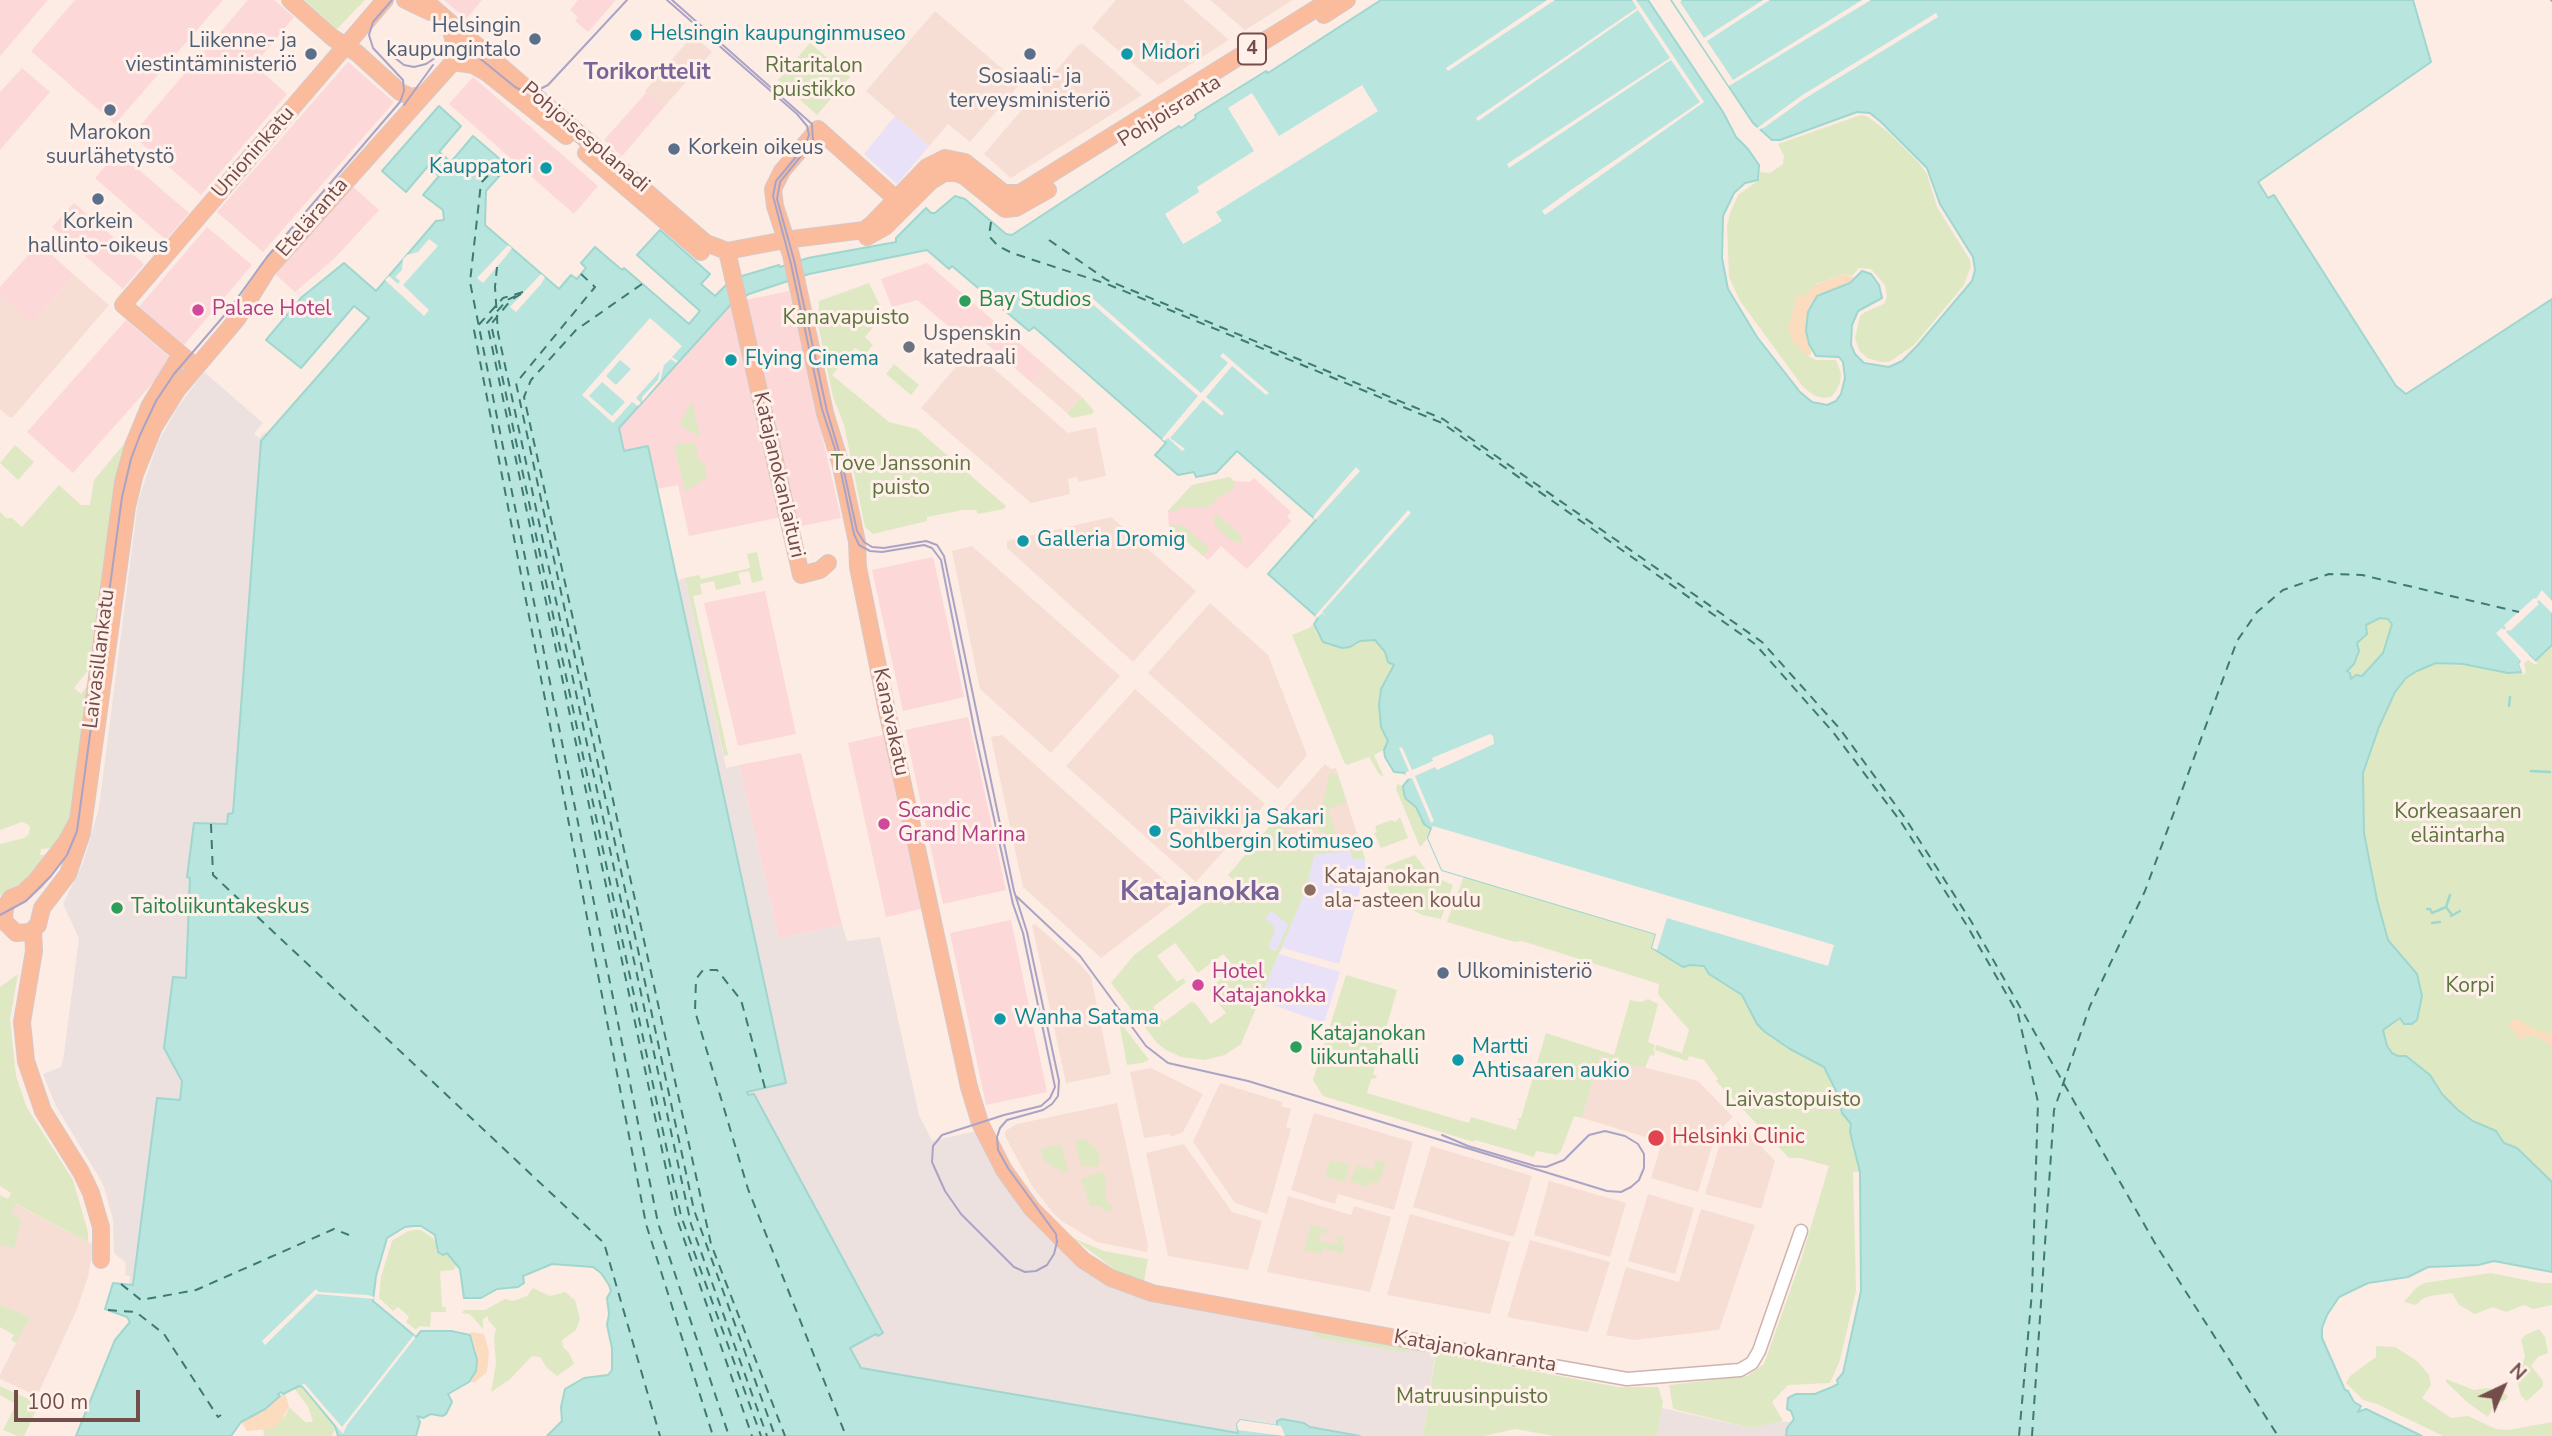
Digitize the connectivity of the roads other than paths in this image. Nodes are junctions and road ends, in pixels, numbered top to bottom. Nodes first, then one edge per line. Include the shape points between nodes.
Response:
1 (290, 0) edge
2 (385, 0) edge
3 (405, 0) edge
4 (424, 0) edge
5 (1330, 0) edge
6 (1347, 0) edge
7 (447, 20) junction
8 (346, 45) junction
9 (453, 62) junction
10 (423, 95) junction
11 (1026, 196) junction
12 (900, 203) junction
13 (728, 256) junction
14 (790, 257) junction
15 (180, 356) junction
16 (197, 366) junction
17 (155, 410) junction
18 (858, 557) junction
19 (10, 899) edge
20 (40, 911) junction
21 (8, 930) edge
22 (33, 930) junction
23 (31, 964) junction
24 (1801, 1231) dead end
25 (1071, 1248) joint
26 (101, 1260) dead end
27 (1424, 1343) joint

1 - 8 main road
2 - 8 main road, Unioninkatu
3 - 7 main road, Pohjoisesplanadi
4 - 7 main road, Pohjoisesplanadi
5 - 11 main road, Pohjoisranta / 4
6 - 11 main road, Pohjoisranta / 4
7 - 9 main road via 454,43
7 - 13 main road, Pohjoisesplanadi via 706,243
8 - 10 main road via 404,94
8 - 15 main road, Unioninkatu via 123,305
9 - 10 main road, Eteläranta
9 - 13 main road, Pohjoisesplanadi via 487,73 699,251
10 - 16 main road, Eteläranta via 268,269 237,319
11 - 12 main road via 1004,193 973,167 951,158 927,167
12 - 14 main road via 869,227
12 - 14 main road, Kanavakatu via 818,129 782,171 772,192
13 - 14 main road
13 - 18 main road, Katajanokanlaituri via 800,571
14 - 18 main road, Kanavakatu via 841,462
15 - 16 main road
15 - 17 main road
16 - 17 main road, Eteläranta
17 - 19 main road, Laivasillankatu via 133,446 122,489 78,820 36,881
17 - 20 main road, Laivasillankatu via 127,507 84,828 68,874
18 - 25 main road, Kanavakatu via 974,1107 1012,1184
19 - 20 main road via 33,900
19 - 21 main road via 3,914
20 - 22 main road, Laivasillankatu
21 - 22 main road
21 - 23 main road
22 - 23 main road, Laivasillankatu
23 - 26 main road, Laivasillankatu via 22,1022 26,1061 43,1111 91,1193 101,1227
24 - 27 street, Katajanokanranta via 1759,1351 1752,1363 1740,1370 1627,1380
25 - 27 main road, Katajanokanranta via 1111,1278 1152,1293

